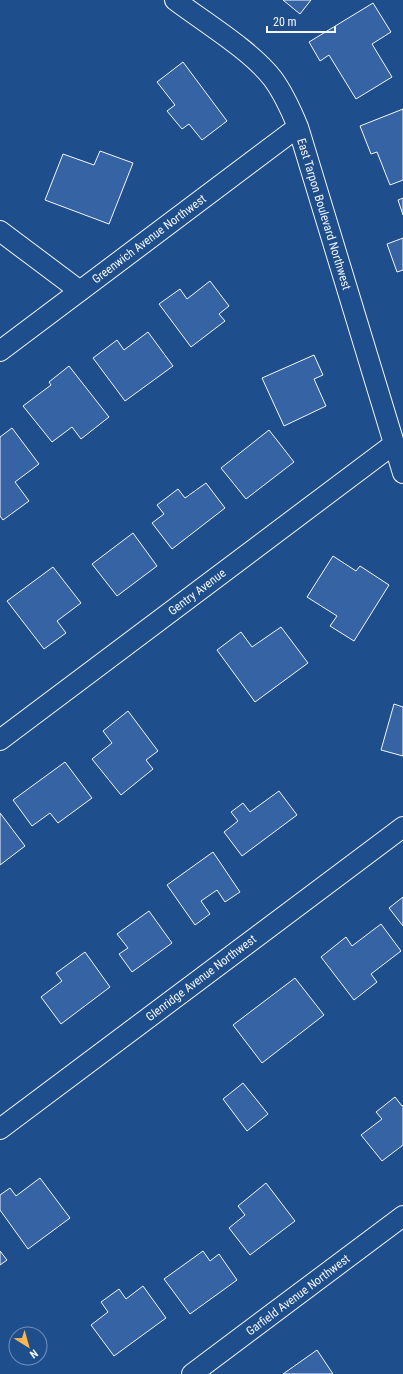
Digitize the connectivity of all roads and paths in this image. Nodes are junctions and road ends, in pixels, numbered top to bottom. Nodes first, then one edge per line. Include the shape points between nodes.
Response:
1 (175, 0) edge
2 (298, 127) junction
3 (0, 231) edge
4 (80, 290) junction
5 (0, 351) edge
6 (394, 444) junction
7 (403, 473) edge
8 (0, 740) edge
9 (403, 827) edge
10 (0, 1129) edge
11 (403, 1216) edge
12 (192, 1374) edge

1 - 2 street, East Tarpon Boulevard Northwest via 253,58 276,84 287,101
2 - 4 street, Greenwich Avenue Northwest
2 - 6 street, East Tarpon Boulevard Northwest
3 - 4 street
4 - 5 street, Greenwich Avenue Northwest
6 - 7 street, East Tarpon Boulevard Northwest
6 - 8 street, Gentry Avenue
9 - 10 street, Glenridge Avenue Northwest
11 - 12 street, Garfield Avenue Northwest

